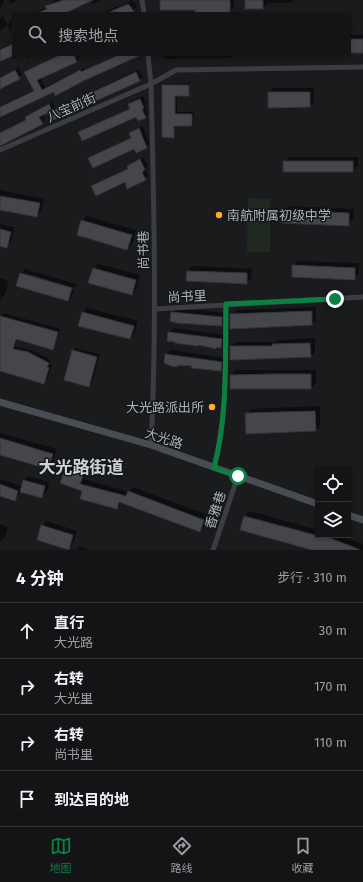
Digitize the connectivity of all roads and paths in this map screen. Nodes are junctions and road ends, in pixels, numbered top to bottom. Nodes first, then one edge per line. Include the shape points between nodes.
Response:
1 (142, 0) edge
2 (144, 12) edge
3 (148, 56) edge
4 (363, 67) edge
5 (152, 84) junction
6 (0, 150) edge
7 (363, 297) edge
8 (226, 304) junction
9 (155, 309) junction
10 (0, 402) edge
11 (151, 445) junction
12 (214, 468) junction
13 (238, 476) junction
14 (315, 503) edge
15 (351, 516) edge
16 (363, 520) edge
17 (213, 550) edge

1 - 2 street
3 - 5 street, 尚书巷
4 - 5 street, 八宝前街 via 176,70
5 - 6 street, 八宝前街
5 - 9 street, 尚书巷
7 - 8 street, 尚书里
8 - 9 street, 尚书里
8 - 12 street via 225,404
9 - 11 street, 尚书巷
10 - 11 street, 大光路
11 - 12 street, 大光路
12 - 13 street, 大光路
13 - 14 street, 大光路
13 - 17 street, 香雅巷
15 - 16 street

